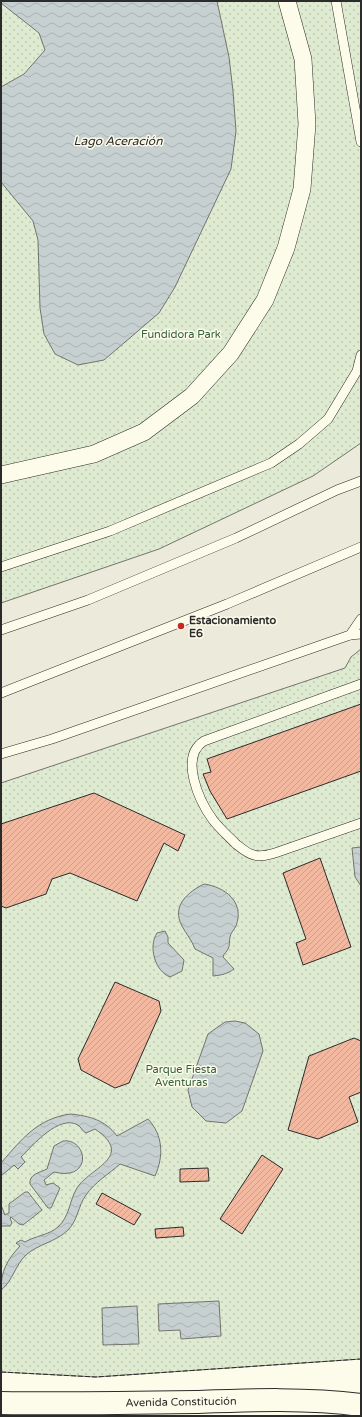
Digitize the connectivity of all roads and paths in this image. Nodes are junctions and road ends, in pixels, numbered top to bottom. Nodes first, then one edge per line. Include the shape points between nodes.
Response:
1 (287, 1) edge
2 (336, 1) edge
3 (361, 142) edge
4 (361, 355) edge
5 (1, 475) edge
6 (361, 481) edge
7 (361, 547) edge
8 (1, 567) edge
9 (361, 620) edge
10 (361, 629) edge
11 (1, 630) edge
12 (361, 634) edge
13 (350, 635) junction
14 (361, 684) edge
15 (1, 693) edge
16 (1, 754) edge
17 (361, 823) edge
18 (271, 1400) junction
19 (1, 1403) edge
20 (361, 1405) edge
21 (353, 1416) edge

1 - 5 street via 303,59 306,124 304,167 302,188 286,248 265,300 231,353 192,396 144,432 94,454
2 - 3 lane
4 - 8 lane via 357,372 328,419 300,444 271,463 110,531
6 - 11 lane via 236,538 88,600
7 - 15 lane via 227,604
9 - 13 lane
10 - 13 lane
12 - 13 lane
13 - 16 lane via 52,739
14 - 17 lane via 204,741 197,745 191,759 194,780 212,819 224,833 253,855 275,853
18 - 19 highway, Avenida Constitución via 71,1405
18 - 20 highway, Avenida Constitución via 308,1400
18 - 21 highway

